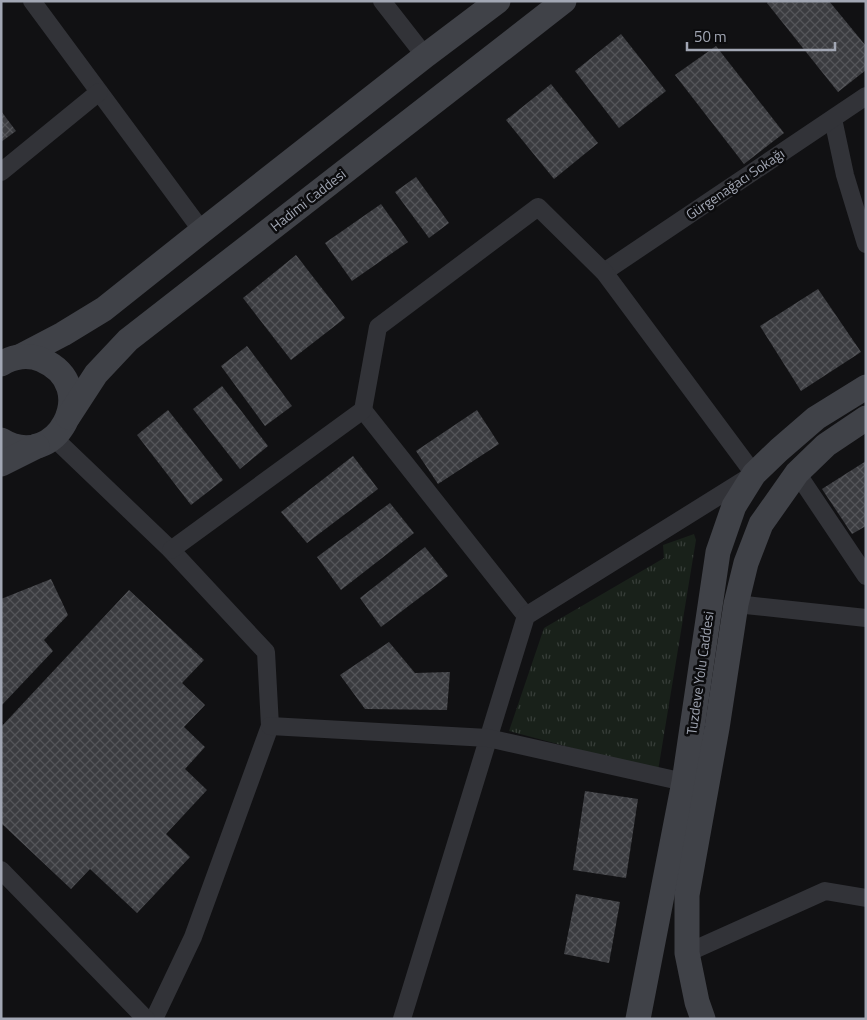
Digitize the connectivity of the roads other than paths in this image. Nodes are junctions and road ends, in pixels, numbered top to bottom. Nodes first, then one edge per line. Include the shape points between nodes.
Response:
1 (32, 1) edge
2 (382, 1) edge
3 (498, 1) edge
4 (564, 1) edge
5 (425, 56) junction
6 (99, 92) junction
7 (866, 96) edge
8 (832, 119) junction
9 (1, 172) edge
10 (202, 231) junction
11 (866, 244) edge
12 (604, 272) junction
13 (11, 360) edge
14 (866, 387) edge
15 (363, 410) junction
16 (68, 417) junction
17 (866, 418) edge
18 (1, 440) edge
19 (45, 442) junction
20 (1, 464) edge
21 (754, 474) junction
22 (797, 474) junction
23 (171, 550) junction
24 (866, 576) edge
25 (736, 604) junction
26 (526, 616) junction
27 (866, 618) edge
28 (270, 726) junction
29 (488, 738) junction
30 (684, 782) junction
31 (1, 870) edge
32 (866, 898) edge
33 (687, 953) junction
34 (146, 1019) edge
35 (154, 1019) edge
36 (402, 1019) edge
37 (638, 1019) edge
38 (703, 1019) edge

1 - 6 street
2 - 5 street
3 - 5 main road
4 - 16 main road, Hadimi Caddesi via 128,340 96,374
5 - 10 main road
6 - 9 street
6 - 10 street
7 - 8 street, Gürgenağacı Sokağı
8 - 11 street
8 - 12 street, Gürgenağacı Sokağı
10 - 13 main road via 104,309
12 - 15 street via 538,207 378,327
12 - 21 street
13 - 16 main road via 36,357 50,363 61,374 71,402
14 - 21 main road, Tuzdeve Yolu Caddesi via 816,418
15 - 23 street
15 - 26 street
16 - 19 main road, Hadimi Caddesi via 61,430
17 - 22 main road, Tuzdeve Yolu Caddesi via 826,445
18 - 19 main road via 22,447
19 - 20 main road
19 - 23 street
21 - 26 street
21 - 30 main road, Tuzdeve Yolu Caddesi via 734,506 718,552
22 - 24 street
22 - 25 main road, Tuzdeve Yolu Caddesi via 761,524 746,563
23 - 28 street via 266,652
25 - 27 street
25 - 33 main road, Tuzdeve Yolu Caddesi via 718,728 687,895
26 - 29 street
28 - 29 street
28 - 35 street via 193,937
29 - 30 street
29 - 36 street
30 - 37 main road, Tuzdeve Yolu Caddesi
31 - 34 street
32 - 33 street via 825,890
33 - 38 main road, Tuzdeve Yolu Caddesi

